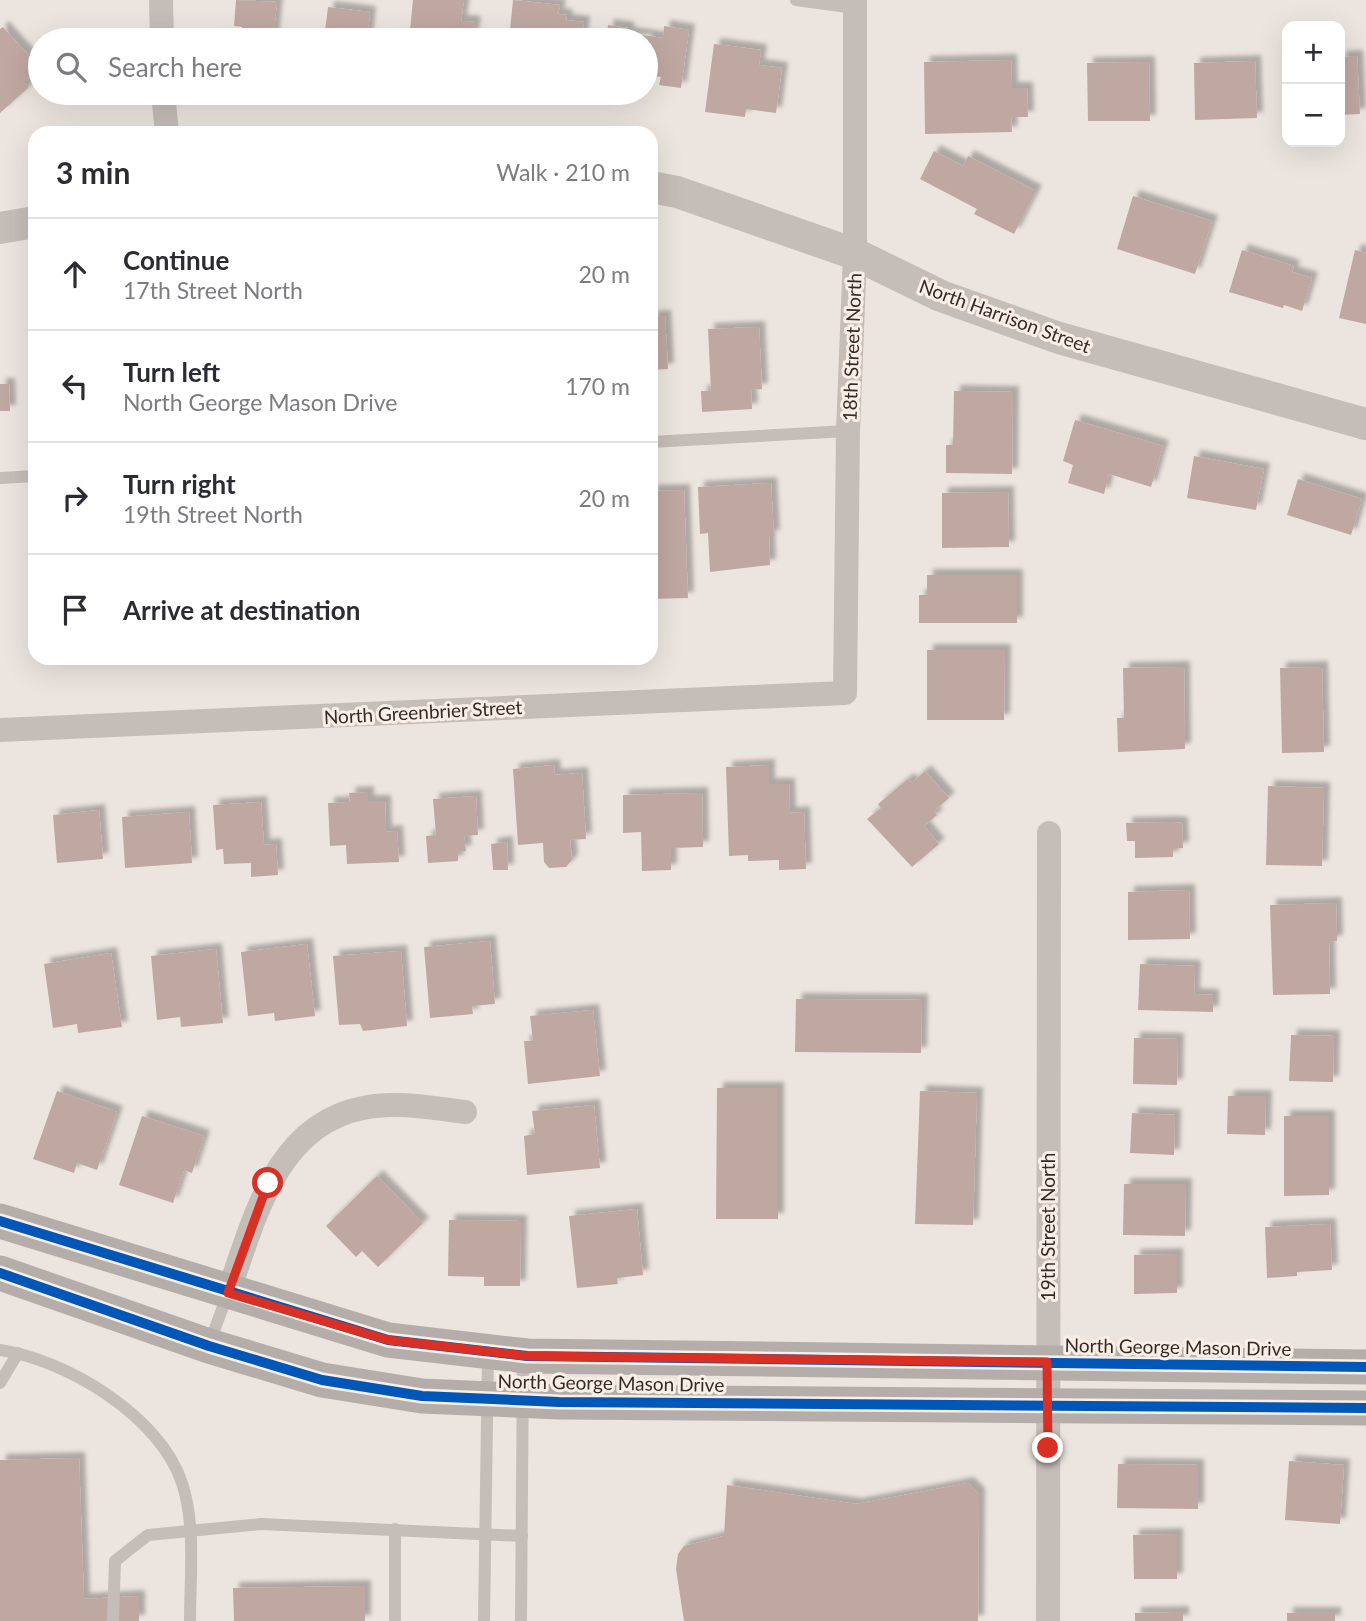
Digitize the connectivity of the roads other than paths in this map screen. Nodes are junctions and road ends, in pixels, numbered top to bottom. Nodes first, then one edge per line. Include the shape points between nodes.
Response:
1 (161, 0) edge
2 (796, 0) edge
3 (855, 4) edge
4 (162, 28) edge
5 (164, 105) edge
6 (166, 126) edge
7 (658, 188) edge
8 (28, 223) edge
9 (0, 228) edge
10 (855, 254) junction
11 (1366, 424) edge
12 (848, 430) junction
13 (658, 442) edge
14 (28, 476) edge
15 (0, 478) edge
16 (845, 693) joint
17 (0, 730) edge
18 (1049, 833) dead end
19 (465, 1112) dead end
20 (0, 1221) edge
21 (0, 1273) edge
22 (228, 1293) junction
23 (209, 1346) junction
24 (0, 1350) edge
25 (488, 1352) junction
26 (18, 1353) junction
27 (523, 1355) junction
28 (1047, 1362) junction
29 (1366, 1367) edge
30 (0, 1383) edge
31 (487, 1398) junction
32 (523, 1399) junction
33 (1048, 1403) junction
34 (1366, 1408) edge
35 (396, 1529) junction
36 (190, 1531) junction
37 (485, 1534) junction
38 (522, 1536) junction
39 (113, 1621) edge
40 (190, 1621) edge
41 (395, 1621) edge
42 (484, 1621) edge
43 (521, 1621) edge
44 (1048, 1621) edge

1 - 4 street
2 - 3 lane
3 - 10 street, 18th Street North
5 - 6 street
7 - 10 street, North Harrison Street
8 - 9 street
10 - 11 street, North Harrison Street via 941,296 1059,338
10 - 12 street, 18th Street North
12 - 13 lane
12 - 16 street, 18th Street North
14 - 15 lane
16 - 17 street, North Greenbrier Street
18 - 28 street, 19th Street North
19 - 22 street via 412,1106 363,1108 326,1121 294,1148 268,1183
20 - 22 main road, North George Mason Drive
21 - 23 main road, North George Mason Drive
22 - 23 lane
22 - 25 main road, North George Mason Drive via 388,1340
23 - 31 main road, North George Mason Drive via 322,1380 422,1396
24 - 26 lane
25 - 27 main road, North George Mason Drive
25 - 31 lane
26 - 30 lane
26 - 36 lane via 74,1373 123,1407 169,1453 183,1484
27 - 28 main road, North George Mason Drive
27 - 32 lane
28 - 29 main road, North George Mason Drive
28 - 33 street, 19th Street North
31 - 32 main road, North George Mason Drive
31 - 37 lane
32 - 33 main road, North George Mason Drive
32 - 38 lane
33 - 34 main road, North George Mason Drive
33 - 44 street, 19th Street North
35 - 36 lane via 261,1524
35 - 37 lane
35 - 41 lane
36 - 39 lane via 148,1535 116,1561
36 - 40 lane
37 - 38 lane
37 - 42 lane
38 - 43 lane

